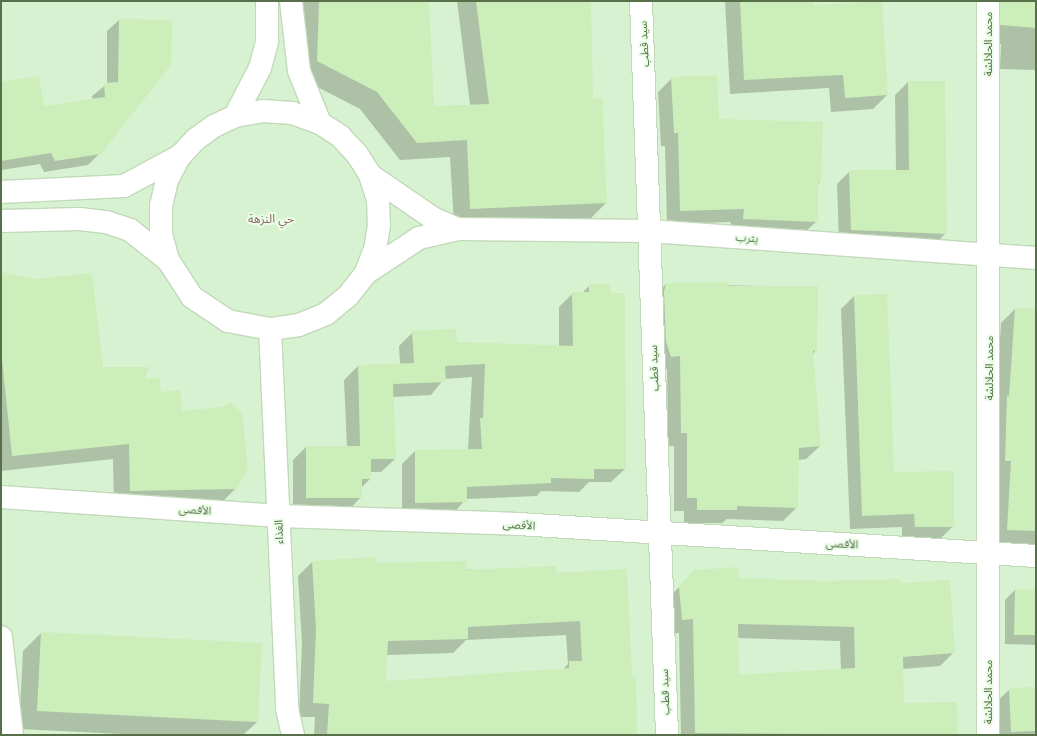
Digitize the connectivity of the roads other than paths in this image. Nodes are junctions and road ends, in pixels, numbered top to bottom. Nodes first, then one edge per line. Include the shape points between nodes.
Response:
1 (267, 1) edge
2 (291, 1) edge
3 (641, 1) edge
4 (988, 1) edge
5 (235, 116) junction
6 (320, 123) junction
7 (180, 156) junction
8 (370, 175) junction
9 (1, 192) edge
10 (1, 221) edge
11 (458, 230) junction
12 (649, 231) junction
13 (989, 255) junction
14 (1036, 258) edge
15 (168, 260) junction
16 (366, 273) junction
17 (270, 329) junction
18 (1, 496) edge
19 (279, 516) junction
20 (659, 533) junction
21 (988, 553) junction
22 (1036, 556) edge
23 (1, 637) edge
24 (12, 735) edge
25 (293, 735) edge
26 (667, 735) edge
27 (988, 735) edge

1 - 5 street via 267,42 260,68
2 - 6 street via 299,71
3 - 12 street, سيد قطب via 646,79
4 - 13 street, محمد الحلالشة
5 - 6 street via 271,111 292,113
5 - 7 street via 214,126 196,139
6 - 8 street via 340,136 357,154
7 - 9 street via 124,186
7 - 15 street via 167,180 161,206 161,234
8 - 11 street via 434,219
8 - 16 street via 378,200 379,224 375,249
10 - 15 street via 80,219 106,222 130,230
11 - 12 street, يثرب
11 - 16 street via 419,238
12 - 13 street, يثرب
12 - 20 street, سيد قطب
13 - 14 street, يثرب
13 - 21 street, محمد الحلالشة
15 - 17 street via 192,296 228,321
16 - 17 street via 348,296 326,314 299,325
17 - 19 street, الغذاء
18 - 19 street, الأقصى
19 - 20 street, الأقصى
19 - 25 street, الغذاء via 287,709
20 - 21 street, الأقصى
20 - 26 street, سيد قطب
21 - 22 street, الأقصى
21 - 27 street, محمد الحلالشة
23 - 24 street

